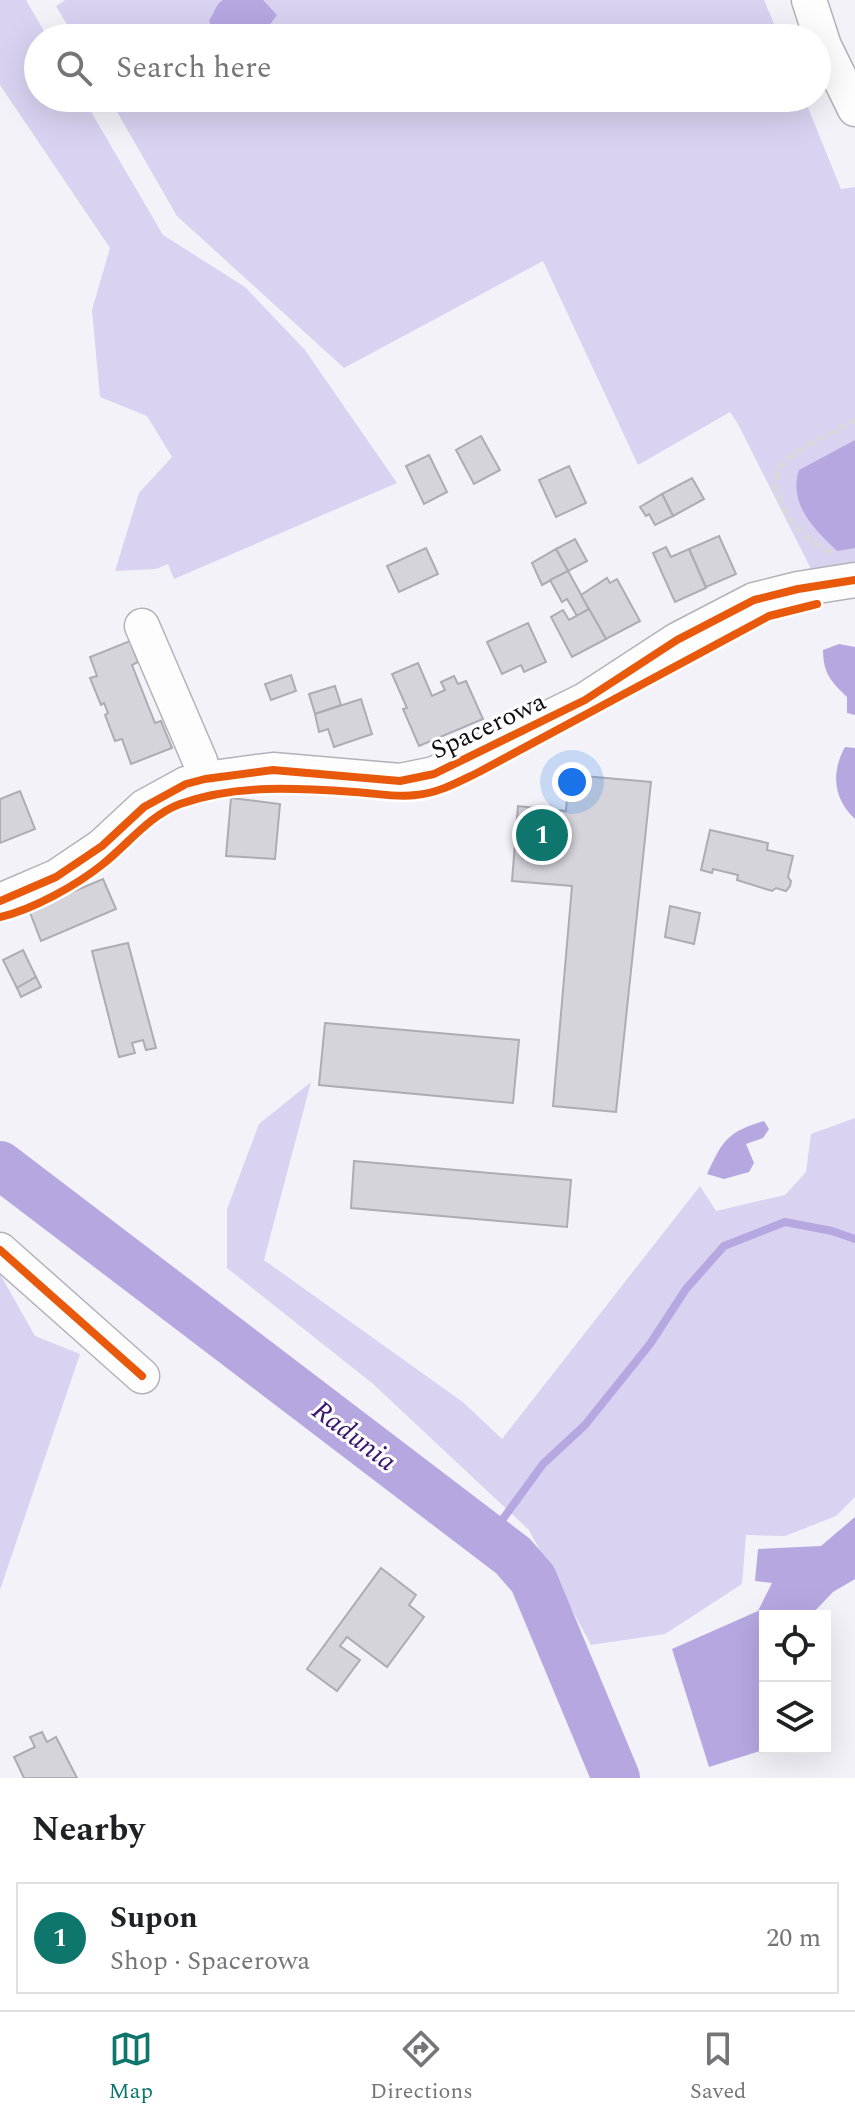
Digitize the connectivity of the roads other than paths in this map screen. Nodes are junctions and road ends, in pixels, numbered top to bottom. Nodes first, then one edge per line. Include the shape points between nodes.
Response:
1 (809, 0) edge
2 (817, 24) edge
3 (831, 60) edge
4 (855, 109) edge
5 (845, 568) edge
6 (142, 626) dead end
7 (205, 779) junction
8 (0, 901) edge
9 (0, 1250) edge
10 (142, 1376) dead end

1 - 2 street
3 - 4 street
5 - 7 street, Spacerowa via 798,589 754,600 677,640 585,700 434,774 400,781 273,770
6 - 7 street
7 - 8 street, Spacerowa via 144,807 102,846 56,877
9 - 10 street

